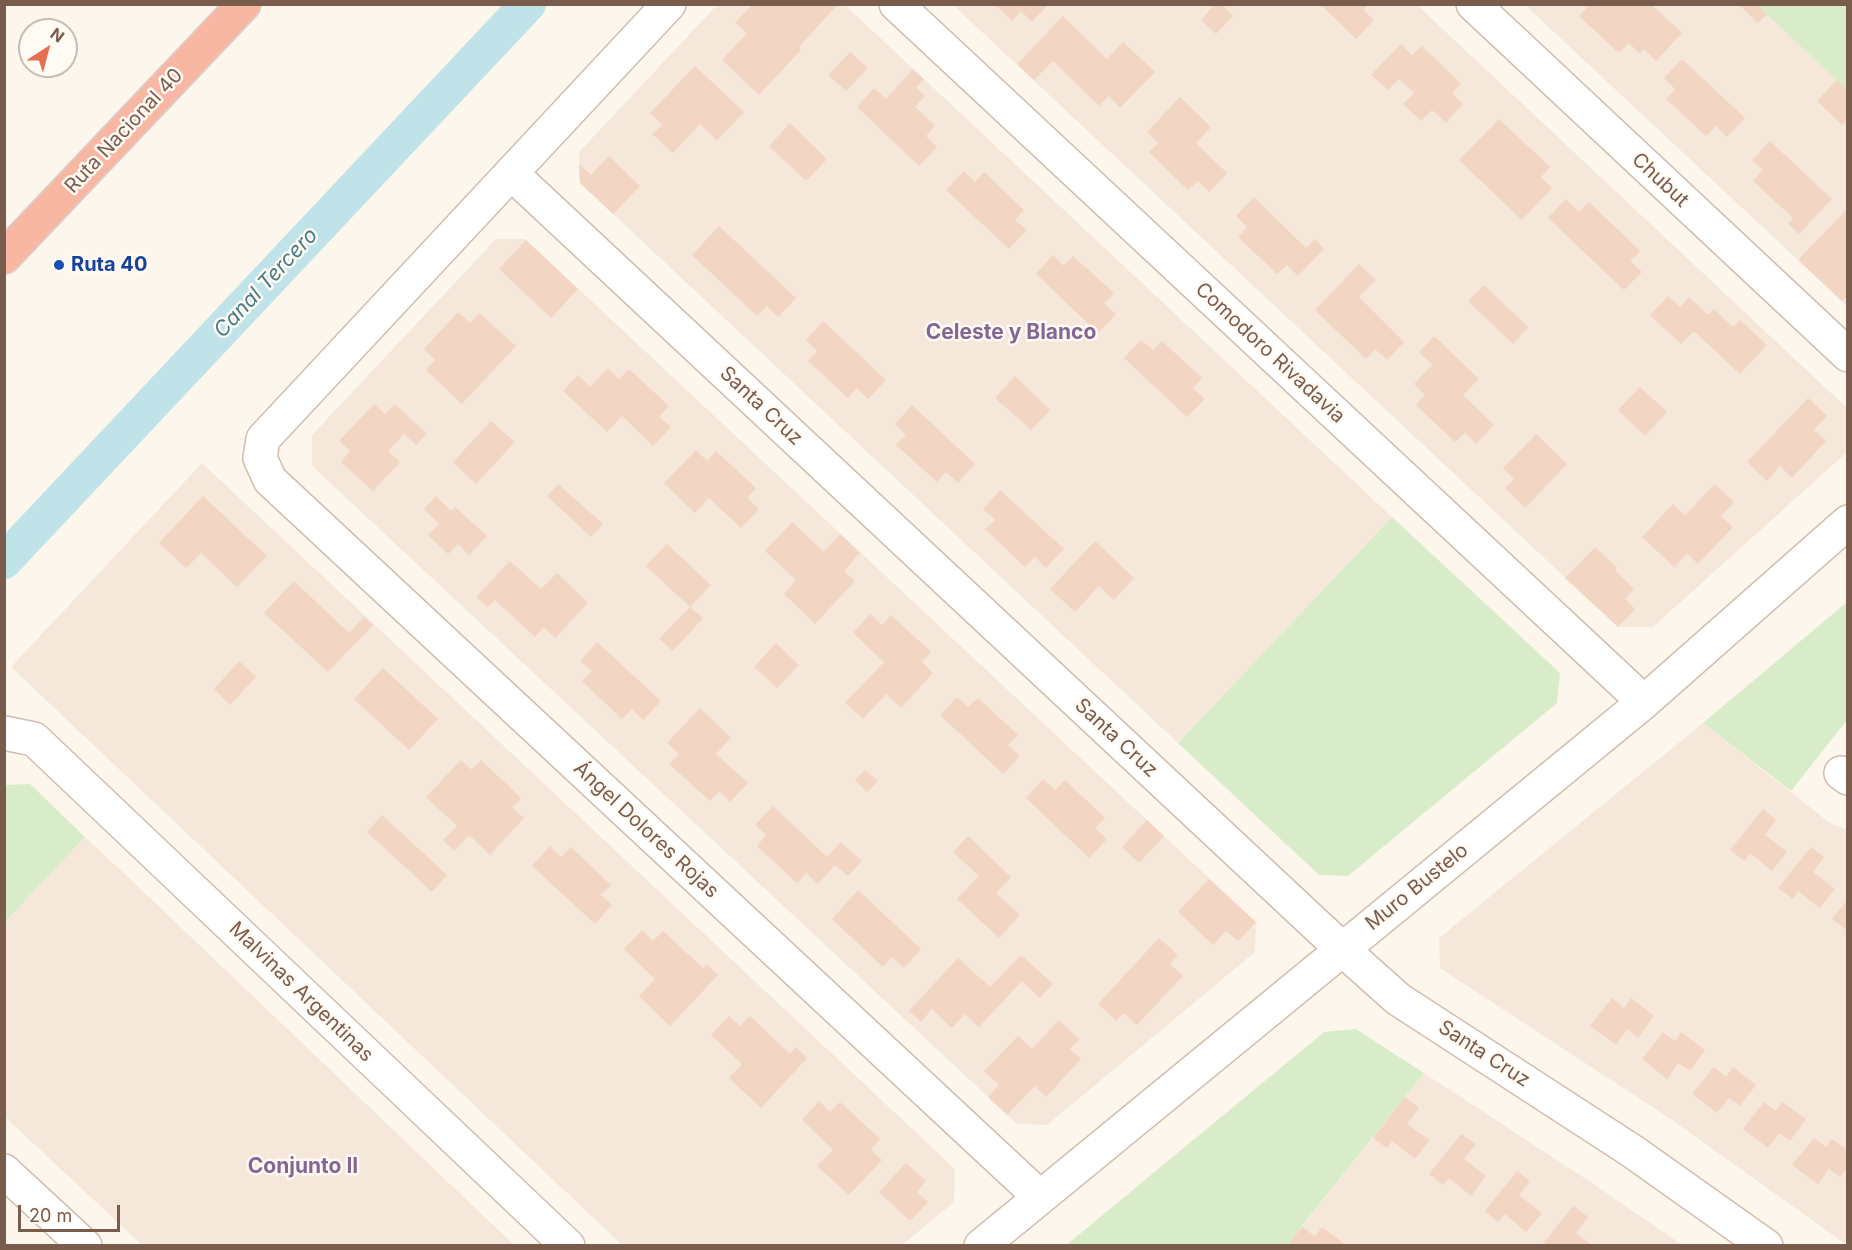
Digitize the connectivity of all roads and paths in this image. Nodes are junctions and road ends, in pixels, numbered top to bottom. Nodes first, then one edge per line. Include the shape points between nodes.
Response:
1 (243, 4) edge
2 (669, 4) edge
3 (896, 4) edge
4 (1473, 4) edge
5 (511, 173) junction
6 (4, 257) edge
7 (1848, 354) edge
8 (1848, 522) edge
9 (1644, 702) junction
10 (19, 736) edge
11 (1342, 949) junction
12 (4, 1171) edge
13 (1040, 1197) junction
14 (85, 1245) edge
15 (568, 1245) edge
16 (981, 1245) edge
17 (1766, 1245) edge

1 - 6 highway, Ruta Nacional 40
2 - 5 street
3 - 9 street, Comodoro Rivadavia
4 - 7 street, Chubut
5 - 11 street, Santa Cruz
5 - 13 street, Ángel Dolores Rojas via 263,439 260,458 270,480
8 - 9 street, Muro Bustelo
9 - 11 street, Muro Bustelo
10 - 15 street, Malvinas Argentinas
11 - 13 street, Muro Bustelo
11 - 17 street, Santa Cruz via 1398,999 1632,1151
12 - 14 street
13 - 16 street, Muro Bustelo

